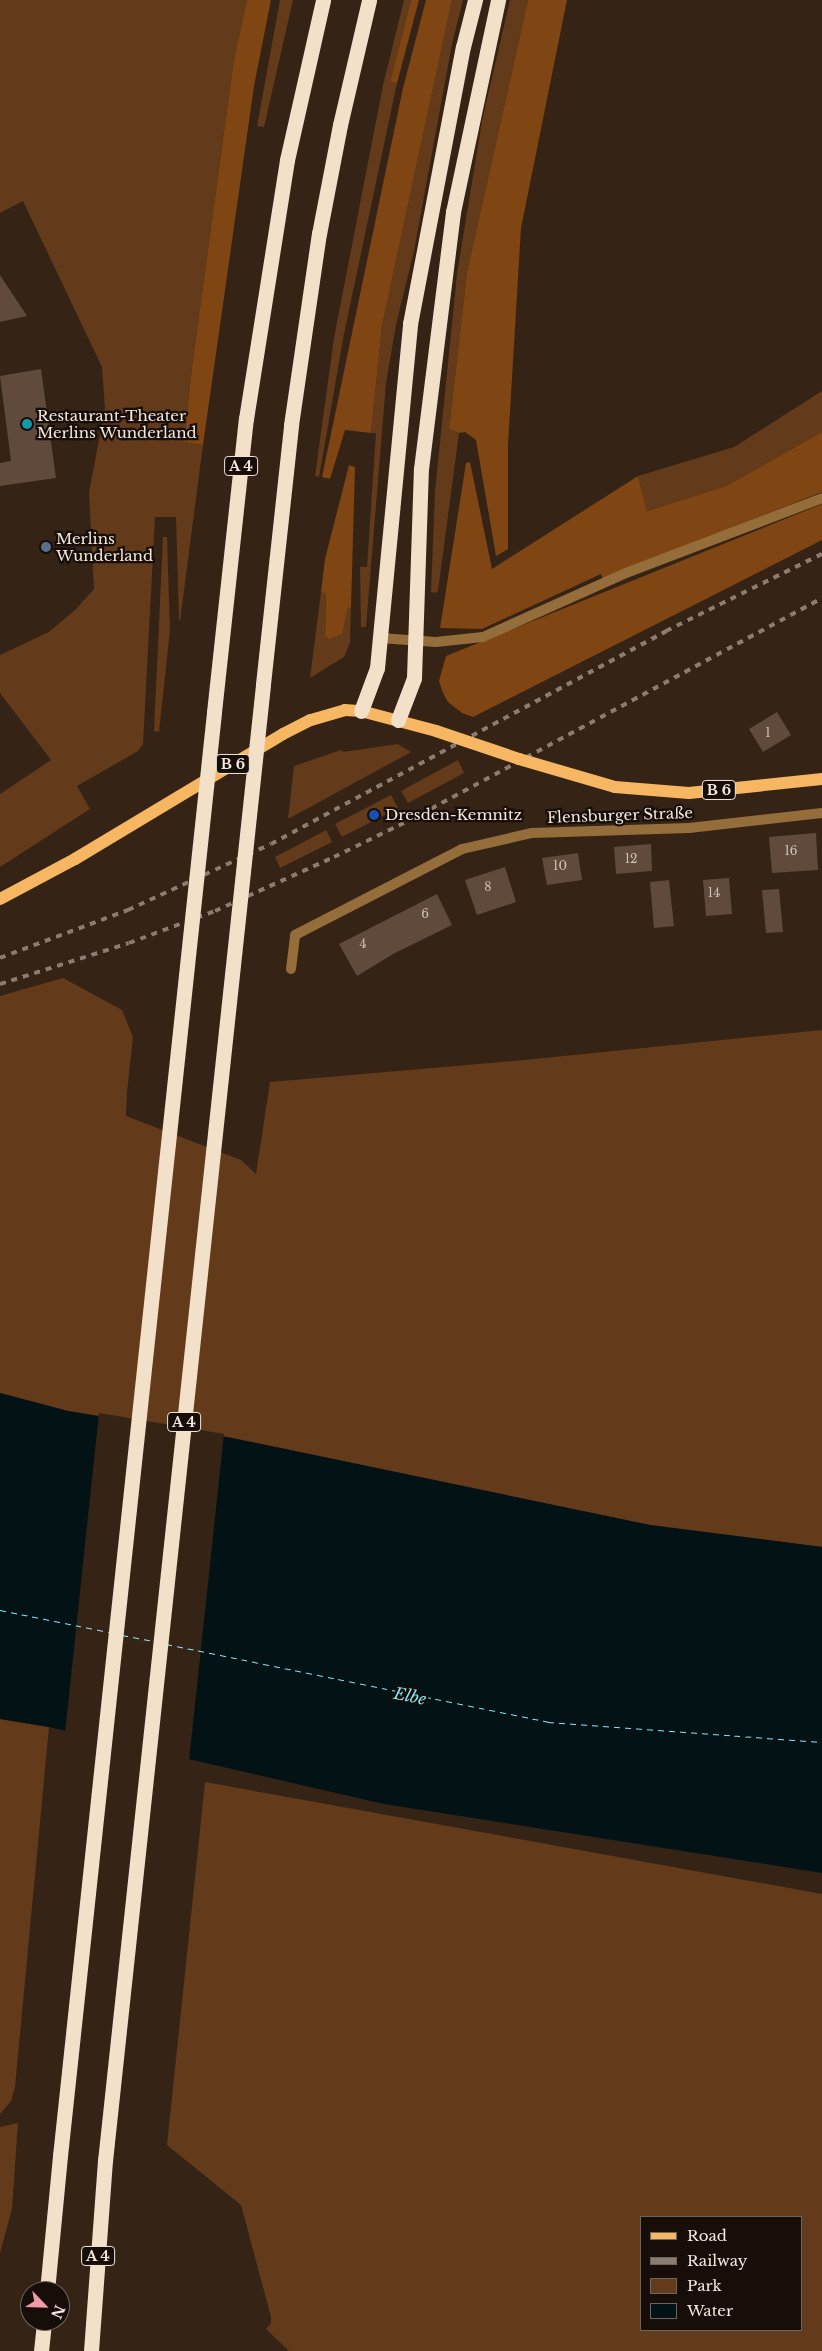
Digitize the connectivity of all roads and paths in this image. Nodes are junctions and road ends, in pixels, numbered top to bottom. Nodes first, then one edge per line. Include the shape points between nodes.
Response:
1 (323, 0) edge
2 (369, 0) edge
3 (475, 0) edge
4 (498, 0) edge
5 (822, 498) edge
6 (380, 638) junction
7 (416, 641) junction
8 (361, 711) junction
9 (398, 720) junction
10 (822, 779) edge
11 (822, 813) edge
12 (0, 899) edge
13 (291, 969) dead end
14 (48, 2281) edge
15 (43, 2331) edge
16 (41, 2351) edge
17 (91, 2351) edge

1 - 14 highway, A 4, bridge via 286,169 246,418
2 - 17 highway, A 4, bridge via 319,234 291,425 105,2161
3 - 6 highway via 463,47 410,324
4 - 7 highway via 453,212 446,266 421,468
5 - 7 street via 626,573 483,637
6 - 7 street
6 - 8 highway via 377,668
7 - 9 highway via 414,678
8 - 9 main road, B 6
8 - 12 main road, B 6 via 345,710 311,720 283,734 75,859
9 - 10 main road, B 6, bridge via 615,787 689,793
11 - 13 street, Flensburger Straße via 689,828 532,833 462,849 295,935
15 - 16 highway

